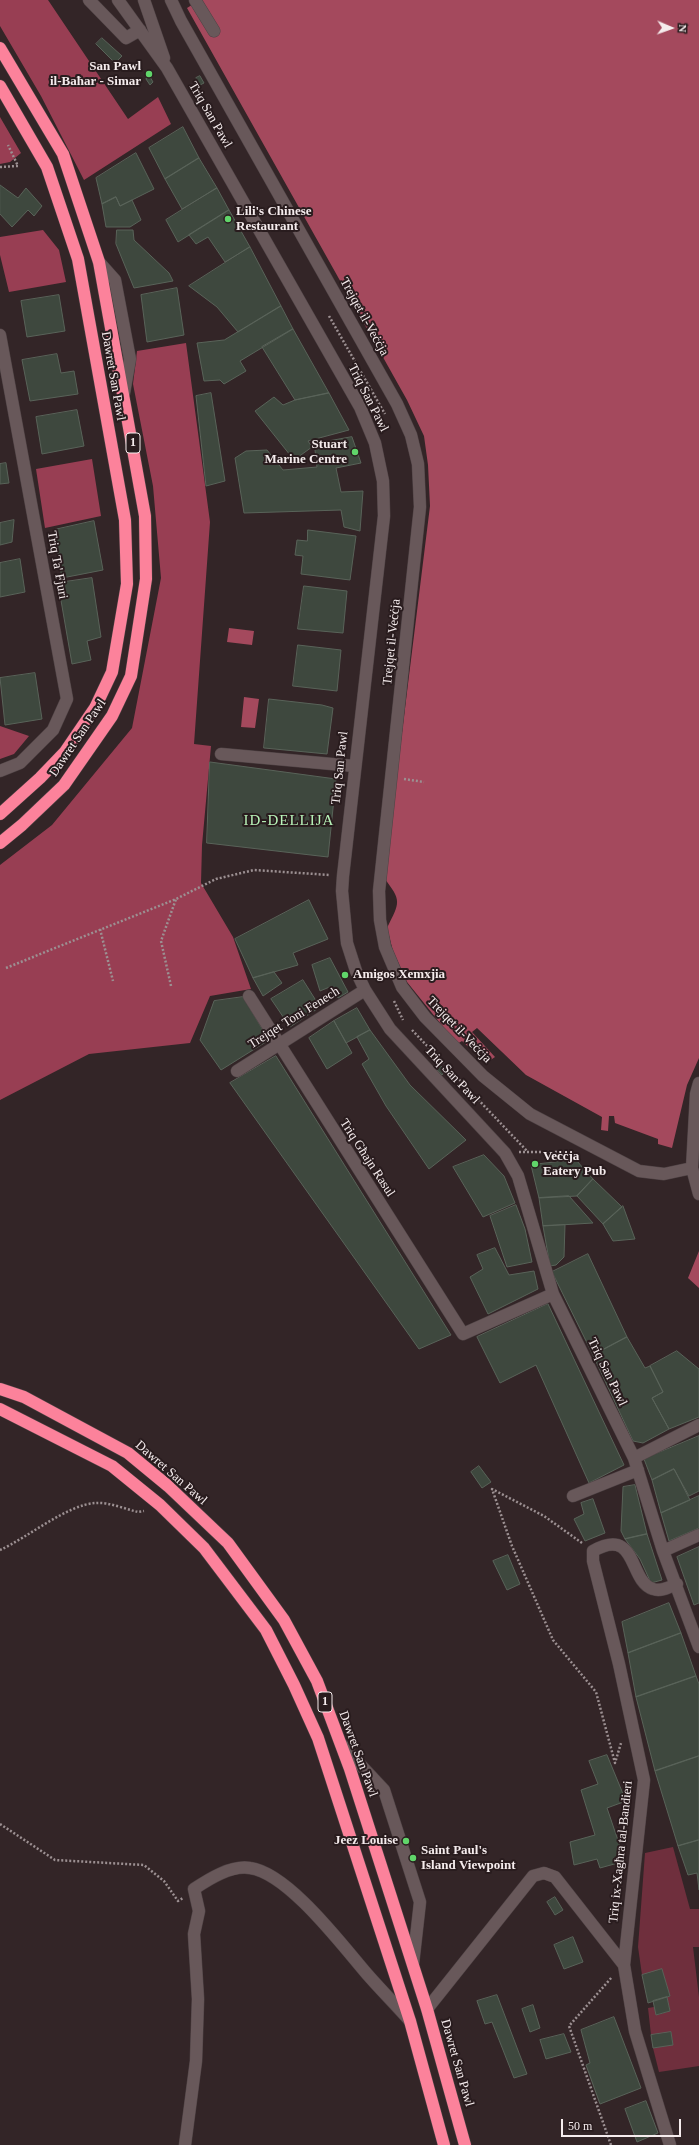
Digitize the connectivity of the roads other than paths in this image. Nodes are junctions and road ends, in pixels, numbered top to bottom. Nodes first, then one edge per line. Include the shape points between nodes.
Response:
1 (89, 0) edge
2 (118, 0) edge
3 (144, 0) edge
4 (171, 0) edge
5 (195, 0) edge
6 (140, 30) junction
7 (214, 31) dead end
8 (0, 48) edge
9 (167, 68) junction
10 (0, 86) edge
11 (0, 335) edge
12 (221, 754) dead end
13 (354, 766) junction
14 (0, 772) edge
15 (0, 814) edge
16 (22, 826) junction
17 (0, 836) edge
18 (0, 843) edge
19 (365, 990) junction
20 (249, 996) dead end
21 (278, 1044) junction
22 (237, 1071) dead end
23 (699, 1083) edge
24 (692, 1168) junction
25 (699, 1194) edge
26 (553, 1294) junction
27 (0, 1389) edge
28 (0, 1409) edge
29 (699, 1425) edge
30 (634, 1458) junction
31 (638, 1470) junction
32 (573, 1496) dead end
33 (699, 1535) edge
34 (663, 1552) junction
35 (677, 1584) junction
36 (699, 1647) edge
37 (341, 1744) junction
38 (413, 1964) junction
39 (624, 1965) junction
40 (427, 2009) junction
41 (410, 2021) junction
42 (185, 2145) edge
43 (444, 2145) edge
44 (465, 2145) edge
45 (670, 2145) edge

1 - 6 street via 126,38
2 - 6 street, Triq San Pawl
3 - 9 street, Triq San Pawl
4 - 24 street, Trejqet il-Veċċja via 397,404 411,435 418,464 420,507 379,890 380,920 385,947 402,987 425,1017 483,1076 530,1114 639,1171 664,1174
5 - 7 street
6 - 9 street, Triq San Pawl
8 - 16 highway, Dawret San Pawl / 1 via 63,154 99,262 145,516 146,579 131,676 112,716 85,757 64,785
9 - 13 street, Triq San Pawl via 360,407 375,443 383,481 384,516
10 - 15 highway, Dawret San Pawl / 1 via 47,167 78,259 125,520 127,584 112,672 95,708 66,752
11 - 14 street, Triq Ta' Fjuri via 67,699 53,730 20,763
12 - 13 street
13 - 19 street, Triq San Pawl via 342,891 347,944
16 - 17 street, Dawret San Pawl
16 - 18 highway, Dawret San Pawl / 1
19 - 21 street, Trejqet Toni Fenech
19 - 26 street, Triq San Pawl via 390,1030 505,1153 518,1176
20 - 21 street, Triq Għajn Rasul
21 - 22 street, Trejqet Toni Fenech
21 - 26 street, Triq Għajn Rasul via 463,1334
23 - 24 street via 696,1094
24 - 25 street
26 - 30 street, Triq San Pawl
27 - 37 highway, Dawret San Pawl / 1 via 24,1397 128,1453 168,1486 228,1543 284,1620 317,1681
28 - 41 highway, 1 via 112,1466 160,1505 204,1548 266,1630 318,1738
29 - 30 street
30 - 31 street, Triq San Pawl
31 - 32 street
31 - 34 street, Triq San Pawl
33 - 34 street
34 - 35 street, Triq San Pawl
35 - 36 street, Triq San Pawl
35 - 39 street, Triq ix-Xagħra tal-Bandieri via 658,1590 646,1585 626,1550 616,1544 605,1544 594,1551 593,1561 620,1664 644,1780
37 - 38 highway, Dawret San Pawl / 1
37 - 38 street via 384,1790 420,1902
38 - 40 highway, Dawret San Pawl / 1
39 - 40 street via 555,1877 544,1872 533,1876
39 - 45 street, Triq ix-Xagħra tal-Bandieri via 636,2031
40 - 44 highway, Dawret San Pawl / 1
41 - 42 street via 329,1927 296,1896 264,1872 248,1868 218,1874 194,1889 199,1911 194,1934 198,1999 196,2061
41 - 43 highway, 1

